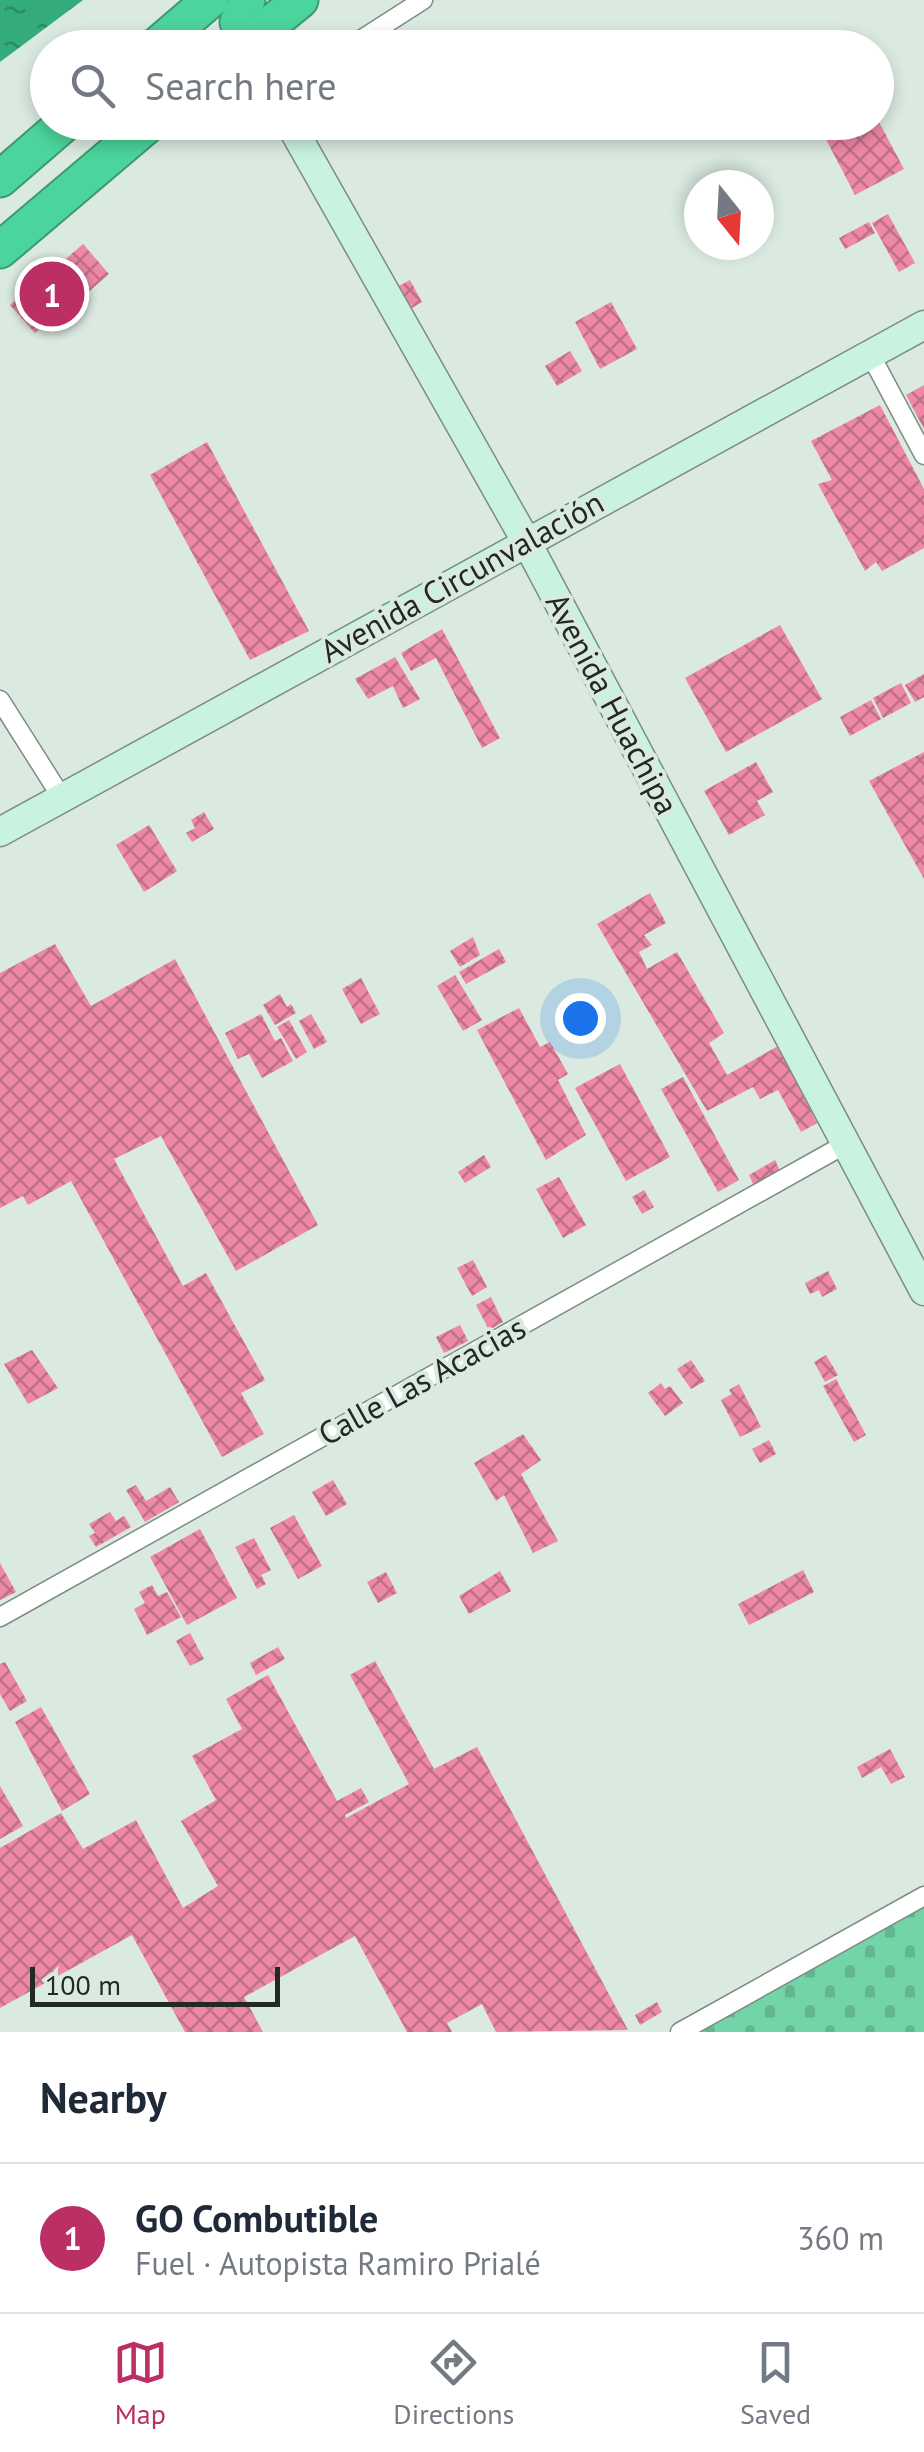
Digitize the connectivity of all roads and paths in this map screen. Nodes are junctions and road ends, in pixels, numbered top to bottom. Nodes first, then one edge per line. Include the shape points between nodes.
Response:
1 (210, 0) edge
2 (247, 0) edge
3 (300, 0) edge
4 (423, 0) edge
5 (175, 30) edge
6 (240, 30) edge
7 (264, 30) edge
8 (376, 30) edge
9 (41, 140) edge
10 (130, 140) edge
11 (299, 140) edge
12 (8, 164) edge
13 (0, 250) edge
14 (924, 324) edge
15 (870, 354) junction
16 (924, 455) edge
17 (526, 542) junction
18 (0, 700) edge
19 (62, 798) junction
20 (0, 832) edge
21 (844, 1145) junction
22 (924, 1291) edge
23 (0, 1617) edge
24 (924, 1896) edge
25 (680, 2032) edge

1 - 5 highway
2 - 6 highway
3 - 7 highway
4 - 8 street
9 - 12 highway
10 - 13 highway
11 - 17 street, Avenida Huachipa
14 - 15 street, Avenida Circunvalación
15 - 16 street
15 - 17 street, Avenida Circunvalación
17 - 19 street, Avenida Circunvalación
17 - 21 street, Avenida Huachipa
18 - 19 street
19 - 20 street, Avenida Circunvalación
21 - 22 street, Avenida Huachipa
21 - 23 street, Calle Las Acacias
24 - 25 street

